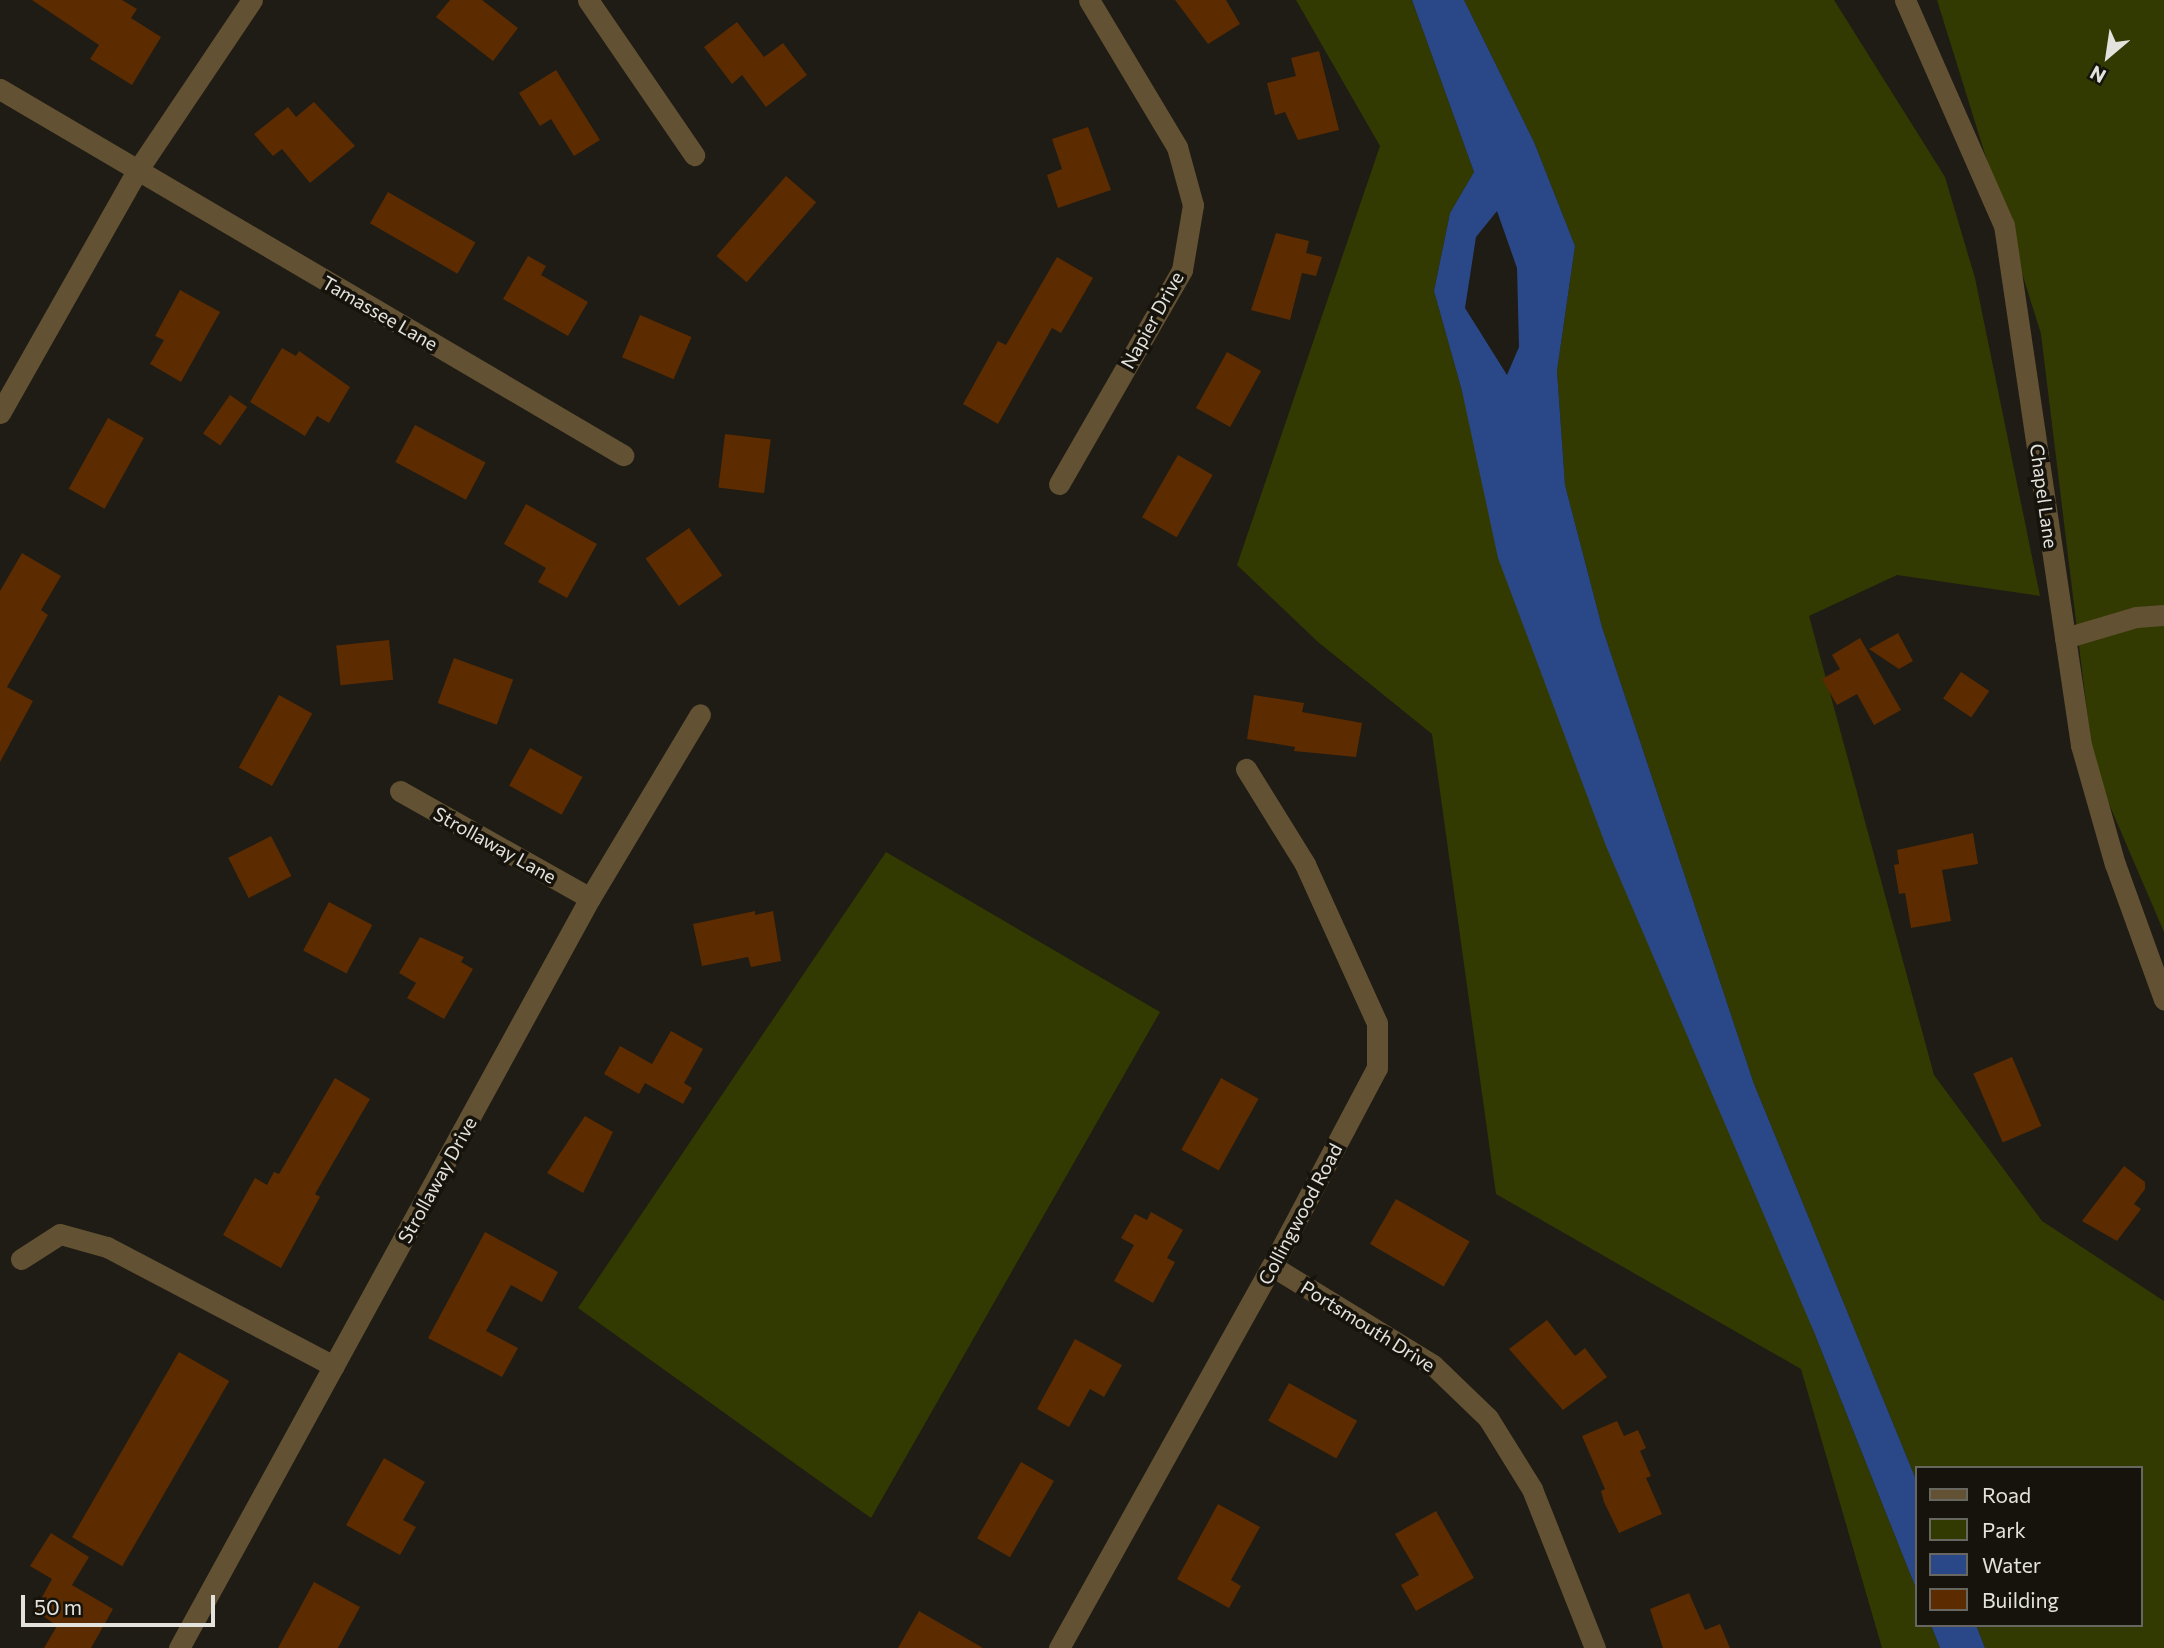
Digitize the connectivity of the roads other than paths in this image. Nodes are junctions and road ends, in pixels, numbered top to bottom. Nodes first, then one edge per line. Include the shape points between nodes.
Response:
1 (252, 0) edge
2 (588, 0) edge
3 (1089, 0) edge
4 (1905, 0) edge
5 (0, 89) edge
6 (694, 155) dead end
7 (137, 171) junction
8 (0, 413) edge
9 (623, 455) dead end
10 (1059, 484) dead end
11 (2164, 615) edge
12 (2066, 638) junction
13 (700, 714) dead end
14 (1247, 769) dead end
15 (400, 791) dead end
16 (590, 898) junction
17 (2164, 999) edge
18 (21, 1259) dead end
19 (1272, 1266) junction
20 (334, 1366) junction
21 (179, 1648) edge
22 (1059, 1648) edge
23 (1595, 1648) edge

1 - 7 street
2 - 6 street
3 - 10 street, Napier Drive via 1177,147 1193,205 1182,271
4 - 12 street, Chapel Lane via 2004,225
5 - 7 street, Tamassee Lane
7 - 8 street
7 - 9 street, Tamassee Lane
11 - 12 street via 2136,617
12 - 17 street, Chapel Lane via 2081,745 2115,864
13 - 16 street, Strollaway Drive
14 - 19 street, Collingwood Road via 1305,864 1377,1023 1377,1068
15 - 16 street, Strollaway Lane
16 - 20 street, Strollaway Drive
18 - 20 street via 60,1234 107,1247
19 - 22 street, Collingwood Road
19 - 23 street, Portsmouth Drive via 1433,1365 1488,1418 1532,1489
20 - 21 street, Strollaway Drive

